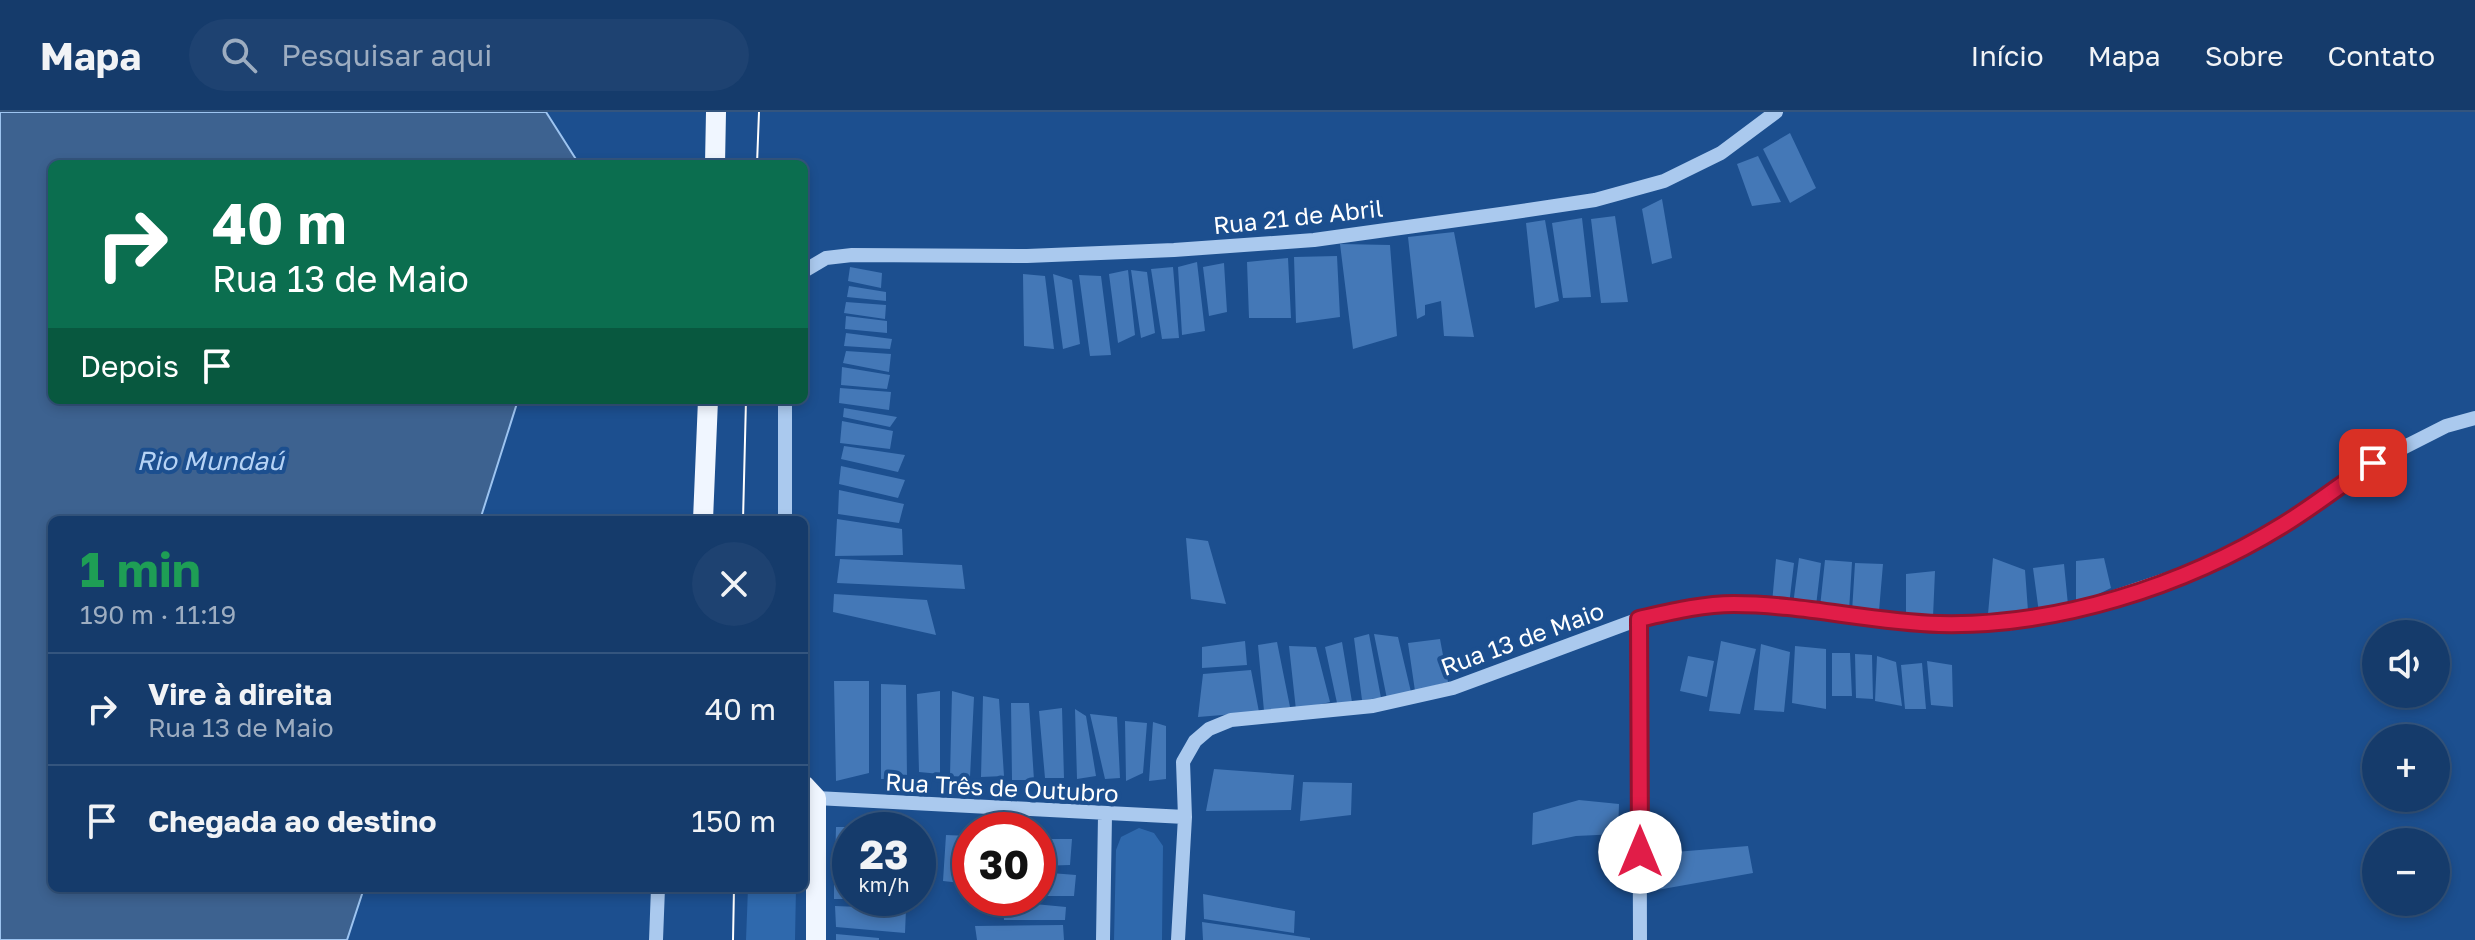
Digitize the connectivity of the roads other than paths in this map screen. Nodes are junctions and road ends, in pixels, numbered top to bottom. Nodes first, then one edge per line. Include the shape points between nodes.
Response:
1 (716, 112) edge
2 (1776, 112) edge
3 (715, 160) edge
4 (808, 269) edge
5 (708, 404) edge
6 (785, 404) edge
7 (2475, 418) edge
8 (703, 516) edge
9 (785, 516) edge
10 (1639, 619) junction
11 (810, 791) edge
12 (1105, 815) junction
13 (1185, 817) junction
14 (658, 892) edge
15 (656, 940) edge
16 (816, 940) edge
17 (1103, 940) edge
18 (1178, 940) edge
19 (1640, 940) edge

1 - 3 main road
2 - 4 street, Rua 21 de Abril via 1721,153 1664,181 1595,200 1314,240 1027,256 852,255 826,258
5 - 8 main road
6 - 9 street
7 - 10 street, Rua 13 de Maio via 2446,426 2373,463 2282,526 2189,572 2061,615 2005,624 1937,624 1735,604
10 - 13 street, Rua 13 de Maio via 1453,688 1373,706 1231,720 1209,729 1183,762
10 - 19 street
11 - 12 street, Rua Três de Outubro
11 - 16 main road
12 - 13 street, Rua Três de Outubro
12 - 17 street
13 - 18 street, Rua 13 de Maio
14 - 15 street

